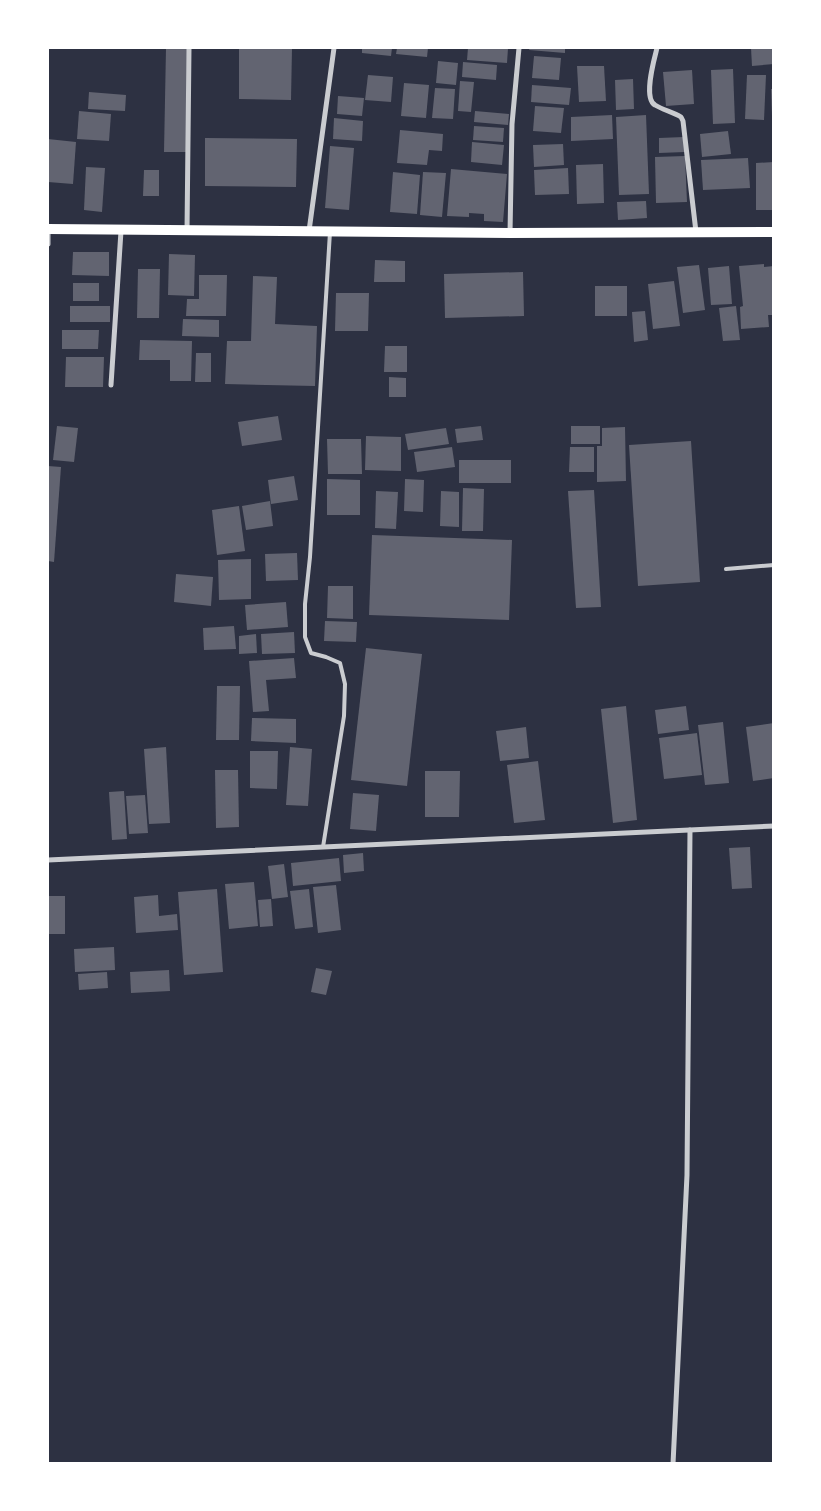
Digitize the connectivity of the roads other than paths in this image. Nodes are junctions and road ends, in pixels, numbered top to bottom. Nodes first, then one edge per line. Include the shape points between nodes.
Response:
1 (189, 48) edge
2 (334, 48) edge
3 (519, 48) edge
4 (657, 48) edge
5 (48, 229) edge
6 (121, 230) junction
7 (187, 231) junction
8 (309, 232) junction
9 (330, 232) junction
10 (774, 232) edge
11 (510, 233) junction
12 (696, 233) junction
13 (48, 244) edge
14 (111, 384) dead end
15 (774, 565) edge
16 (726, 569) dead end
17 (774, 826) edge
18 (690, 830) junction
19 (323, 847) junction
20 (48, 860) edge
21 (673, 1464) edge

1 - 7 street
2 - 8 street
3 - 11 street via 512,124
4 - 12 street via 650,99 653,104 681,117 683,122
5 - 6 main road
5 - 13 street
6 - 7 main road
6 - 14 street
7 - 8 main road
8 - 9 main road
9 - 11 main road
9 - 19 lane via 305,604 305,637 311,653 340,663 345,684 344,716
10 - 12 main road
11 - 12 main road
15 - 16 lane
17 - 18 street
18 - 19 street
18 - 21 street via 688,1174
19 - 20 street

